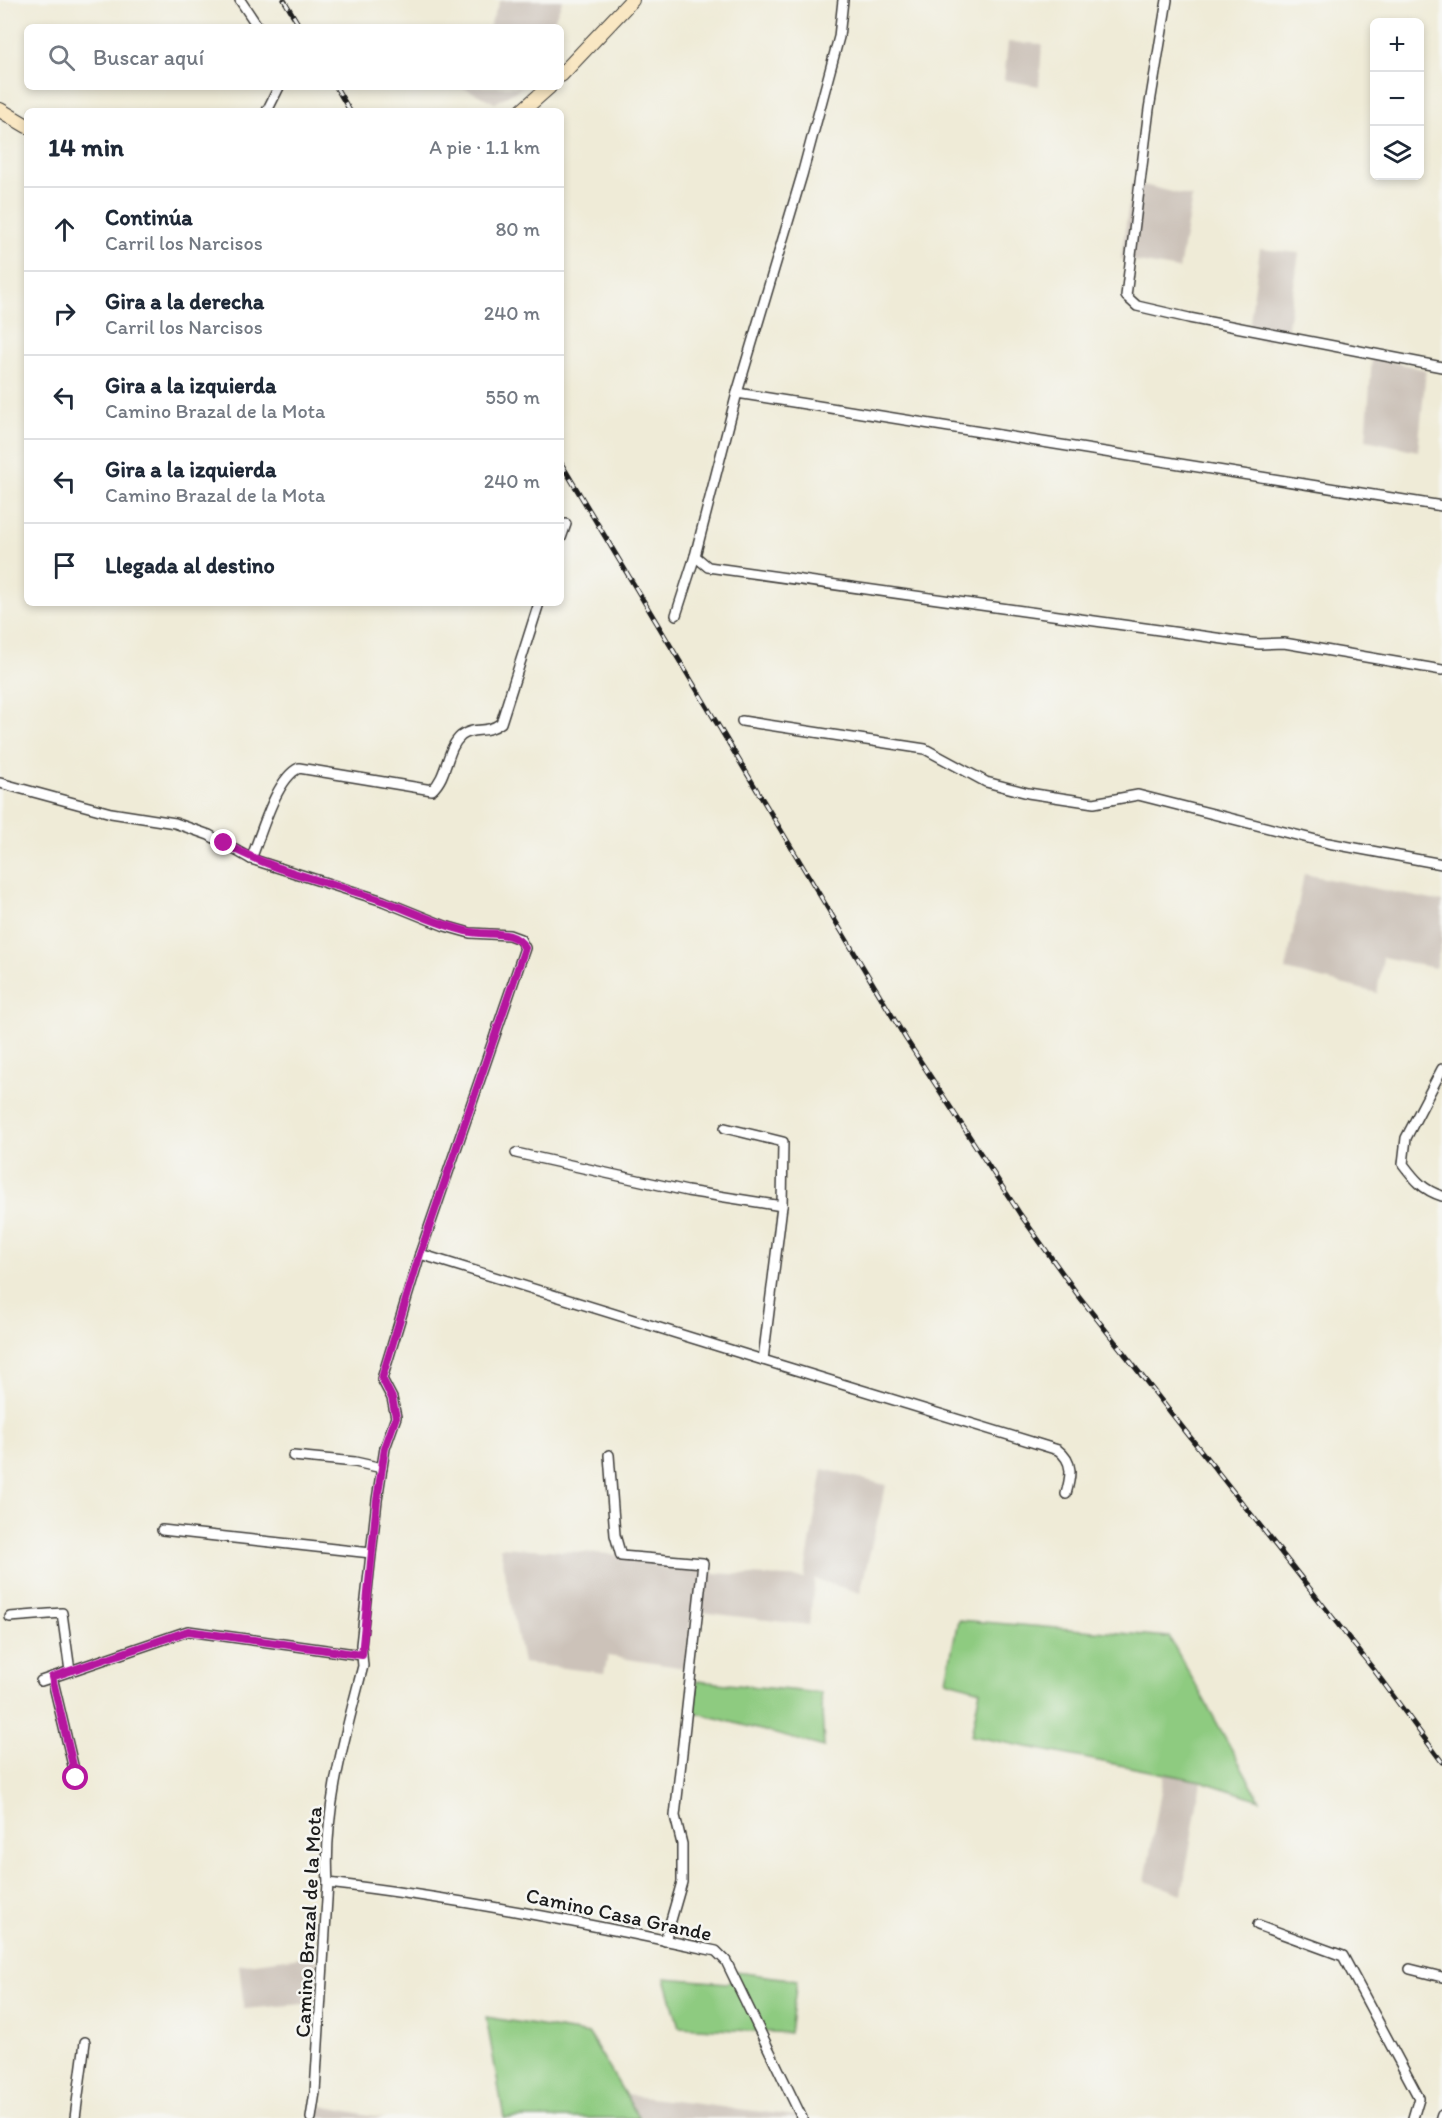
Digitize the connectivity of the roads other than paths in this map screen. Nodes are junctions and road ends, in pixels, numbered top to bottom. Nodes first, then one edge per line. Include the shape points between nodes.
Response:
1 (240, 0) edge
2 (632, 0) edge
3 (843, 0) edge
4 (1167, 0) edge
5 (256, 24) edge
6 (564, 72) edge
7 (278, 90) edge
8 (546, 90) edge
9 (268, 108) edge
10 (525, 108) edge
11 (0, 110) edge
12 (24, 124) edge
13 (1442, 367) edge
14 (737, 393) junction
15 (1442, 506) edge
16 (566, 524) dead end
17 (564, 530) edge
18 (695, 556) junction
19 (538, 606) edge
20 (676, 615) dead end
21 (1442, 670) edge
22 (742, 721) dead end
23 (0, 783) edge
24 (251, 859) junction
25 (1442, 864) edge
26 (1442, 1069) edge
27 (725, 1128) dead end
28 (516, 1153) dead end
29 (1442, 1196) edge
30 (782, 1206) junction
31 (420, 1254) junction
32 (764, 1360) junction
33 (293, 1455) dead end
34 (609, 1455) dead end
35 (382, 1468) junction
36 (1066, 1494) dead end
37 (162, 1530) dead end
38 (371, 1553) junction
39 (10, 1617) dead end
40 (362, 1655) junction
41 (70, 1671) junction
42 (52, 1677) junction
43 (41, 1681) dead end
44 (76, 1778) dead end
45 (328, 1883) junction
46 (1258, 1925) dead end
47 (665, 1941) junction
48 (1410, 1969) dead end
49 (1442, 1977) edge
50 (85, 2042) dead end
51 (75, 2118) edge
52 (311, 2118) edge
53 (802, 2118) edge
54 (1413, 2118) edge

1 - 5 street
2 - 6 street
3 - 14 street via 839,37 805,164
4 - 13 street via 1126,296 1137,306 1189,318
7 - 9 street
8 - 10 street
11 - 12 street
14 - 15 street
14 - 18 street
16 - 17 street
18 - 20 street
18 - 21 street via 708,567 1259,644 1284,643
19 - 24 street via 501,723 491,731 468,731 459,738 440,783 432,790 299,768 289,772
22 - 25 street via 925,749 986,782 1028,793 1094,803 1138,795 1317,840
23 - 24 street, Camino Brazal de la Mota via 111,813 175,823 209,835
24 - 31 street, Camino Brazal de la Mota via 383,901 445,926 470,933 509,934 520,939 525,948
26 - 29 street via 1406,1138 1403,1164 1429,1192
27 - 30 street via 783,1142
28 - 30 street via 687,1191
30 - 32 street
31 - 32 street
31 - 35 street, Camino Brazal de la Mota via 382,1378 396,1417
32 - 36 street via 1058,1450 1070,1463
33 - 35 street
34 - 47 street via 615,1535 621,1556 703,1563 675,1816 682,1844 682,1882
35 - 38 street, Camino Brazal de la Mota
37 - 38 street
38 - 40 street, Camino Brazal de la Mota
39 - 41 street via 62,1613
40 - 41 street via 188,1631
40 - 45 street, Camino Brazal de la Mota via 363,1666 332,1800 326,1853
41 - 42 street
42 - 43 street
42 - 44 street
45 - 47 street, Camino Casa Grande via 488,1906
45 - 52 street, Camino Brazal de la Mota
46 - 54 street via 1343,1956 1419,2098
47 - 53 street, Camino Casa Grande via 716,1952 726,1961
48 - 49 street
50 - 51 street

